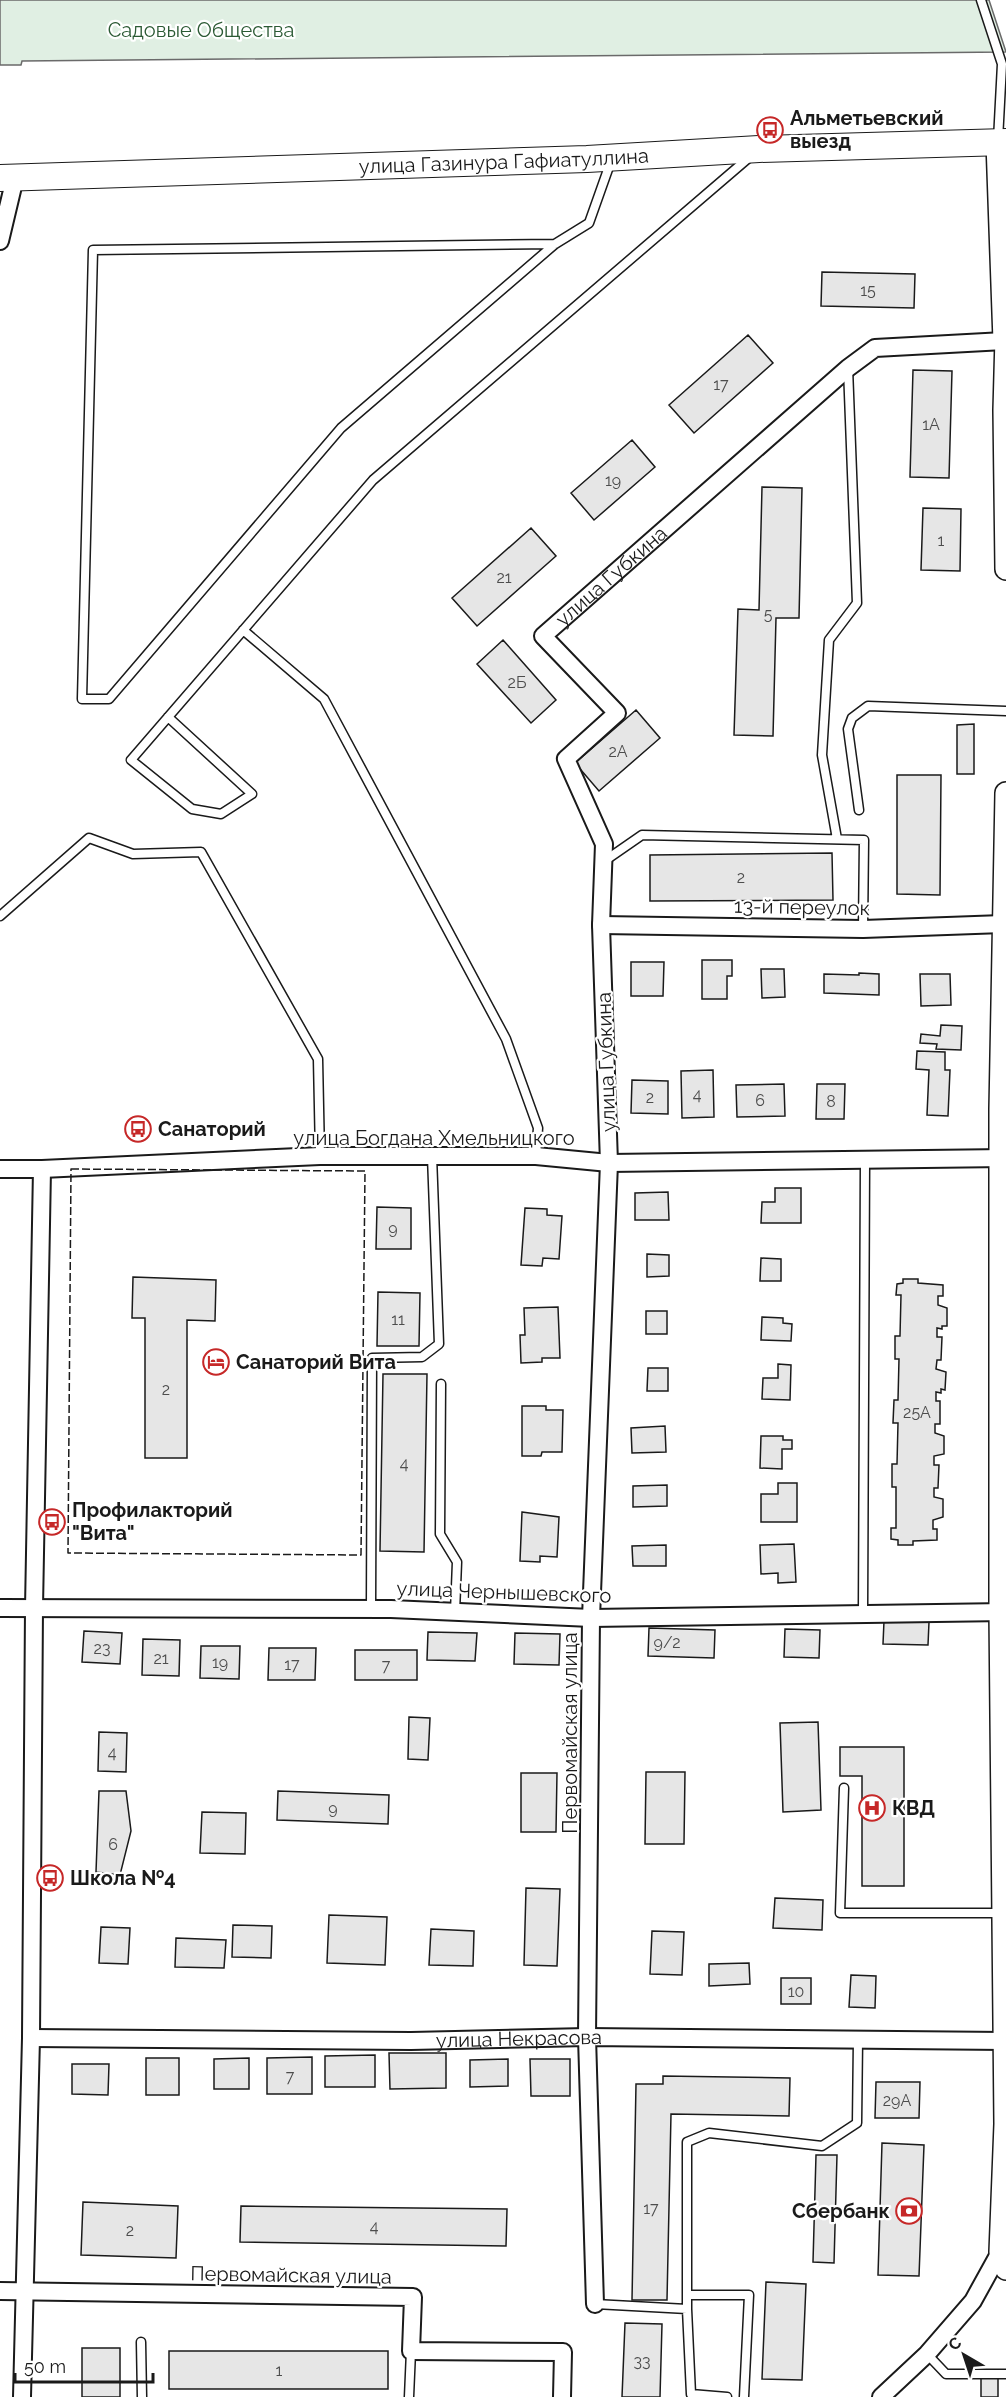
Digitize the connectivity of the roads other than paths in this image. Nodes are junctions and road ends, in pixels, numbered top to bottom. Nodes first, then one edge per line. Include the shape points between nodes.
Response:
1 (981, 0) edge
2 (1002, 143) edge
3 (759, 149) junction
4 (612, 158) junction
5 (8, 178) edge
6 (0, 241) edge
7 (555, 244) junction
8 (1005, 339) edge
9 (848, 368) junction
10 (1005, 410) edge
11 (1006, 569) edge
12 (243, 630) junction
13 (1006, 711) edge
14 (168, 717) junction
15 (1006, 793) edge
16 (859, 810) dead end
17 (837, 839) junction
18 (603, 862) junction
19 (0, 916) edge
20 (1003, 924) junction
21 (601, 925) junction
22 (863, 929) junction
23 (321, 1156) junction
24 (432, 1156) junction
25 (536, 1156) junction
26 (1003, 1158) edge
27 (865, 1161) junction
28 (609, 1163) junction
29 (0, 1168) edge
30 (42, 1169) junction
31 (441, 1384) dead end
32 (0, 1608) edge
33 (34, 1608) junction
34 (371, 1609) junction
35 (455, 1612) junction
36 (1003, 1612) edge
37 (863, 1614) junction
38 (591, 1618) junction
39 (844, 1788) dead end
40 (1003, 1913) junction
41 (587, 2037) junction
42 (31, 2038) junction
43 (858, 2040) junction
44 (1005, 2041) edge
45 (1006, 2124) edge
46 (1003, 2261) edge
47 (0, 2291) edge
48 (26, 2292) junction
49 (687, 2295) junction
50 (595, 2304) joint
51 (687, 2309) junction
52 (141, 2342) dead end
53 (411, 2351) junction
54 (927, 2354) junction
55 (1006, 2374) edge
56 (22, 2397) edge
57 (142, 2397) edge
58 (409, 2397) edge
59 (562, 2397) edge
60 (727, 2397) edge
61 (744, 2397) edge
62 (882, 2397) edge

1 - 2 lane via 1002,64
2 - 3 main road, улица Газинура Гафиатуллина
2 - 8 street
3 - 4 main road, улица Газинура Гафиатуллина
3 - 12 lane via 373,480
4 - 5 main road, улица Газинура Гафиатуллина
4 - 7 lane via 589,223
5 - 6 street
7 - 7 lane via 341,428 109,699 82,699 93,250
8 - 9 street, улица Губкина via 875,348
8 - 10 street
9 - 17 lane via 856,603 829,640 822,755
9 - 18 street, улица Губкина via 543,636 617,713 566,759 604,844
10 - 11 street
12 - 14 lane
12 - 25 lane via 324,699 506,1039 538,1128
13 - 16 lane via 868,706 852,718 849,729
14 - 14 lane via 131,760 192,809 221,814 252,794
15 - 20 street
17 - 18 lane via 642,835
17 - 22 lane via 864,840
18 - 21 street, улица Губкина
19 - 23 lane via 89,838 133,854 201,852 318,1059
20 - 22 street, 13-й переулок
20 - 26 street
21 - 22 street, 13-й переулок
21 - 28 street, улица Губкина
23 - 24 street, улица Богдана Хмельницкого
23 - 30 street, улица Богдана Хмельницкого
24 - 25 street, улица Богдана Хмельницкого
24 - 34 lane via 439,1344 422,1357 372,1358
25 - 28 street, улица Богдана Хмельницкого
26 - 27 street, улица Богдана Хмельницкого
26 - 36 street
27 - 28 street, улица Богдана Хмельницкого
27 - 37 lane
28 - 38 street, Первомайская улица
29 - 30 street, улица Богдана Хмельницкого
30 - 33 street
31 - 35 lane via 440,1534 457,1562
32 - 33 street, улица Чернышевского
33 - 34 street, улица Чернышевского
33 - 42 street
34 - 35 street, улица Чернышевского
35 - 38 street, улица Чернышевского
36 - 37 street, улица Чернышевского
36 - 40 street
37 - 38 street, улица Чернышевского
38 - 41 street, Первомайская улица
39 - 40 lane via 840,1913
40 - 44 street
41 - 42 street, улица Некрасова via 411,2041
41 - 43 street, улица Некрасова
41 - 50 street, Первомайская улица
42 - 48 street
43 - 44 street, улица Некрасова
43 - 49 lane via 857,2123 822,2146 709,2133 687,2142
44 - 45 street
45 - 46 street
46 - 54 street
47 - 48 street
48 - 53 street, Первомайская улица via 413,2298
48 - 56 street
49 - 51 lane
49 - 61 lane via 749,2295
50 - 51 lane
51 - 60 lane via 691,2394
52 - 57 lane
53 - 58 lane
53 - 59 street via 563,2352
54 - 55 lane via 946,2374
54 - 62 street

